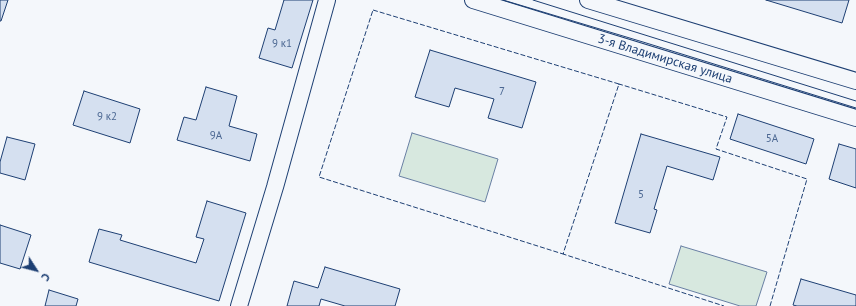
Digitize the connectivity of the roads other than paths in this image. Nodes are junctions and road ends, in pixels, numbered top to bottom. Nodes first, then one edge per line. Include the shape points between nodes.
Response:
1 (327, 0) edge
2 (473, 0) edge
3 (588, 0) edge
4 (856, 81) edge
5 (856, 118) edge
6 (239, 306) edge

1 - 6 street
2 - 5 street, 3-я Владимирская улица
3 - 4 street

